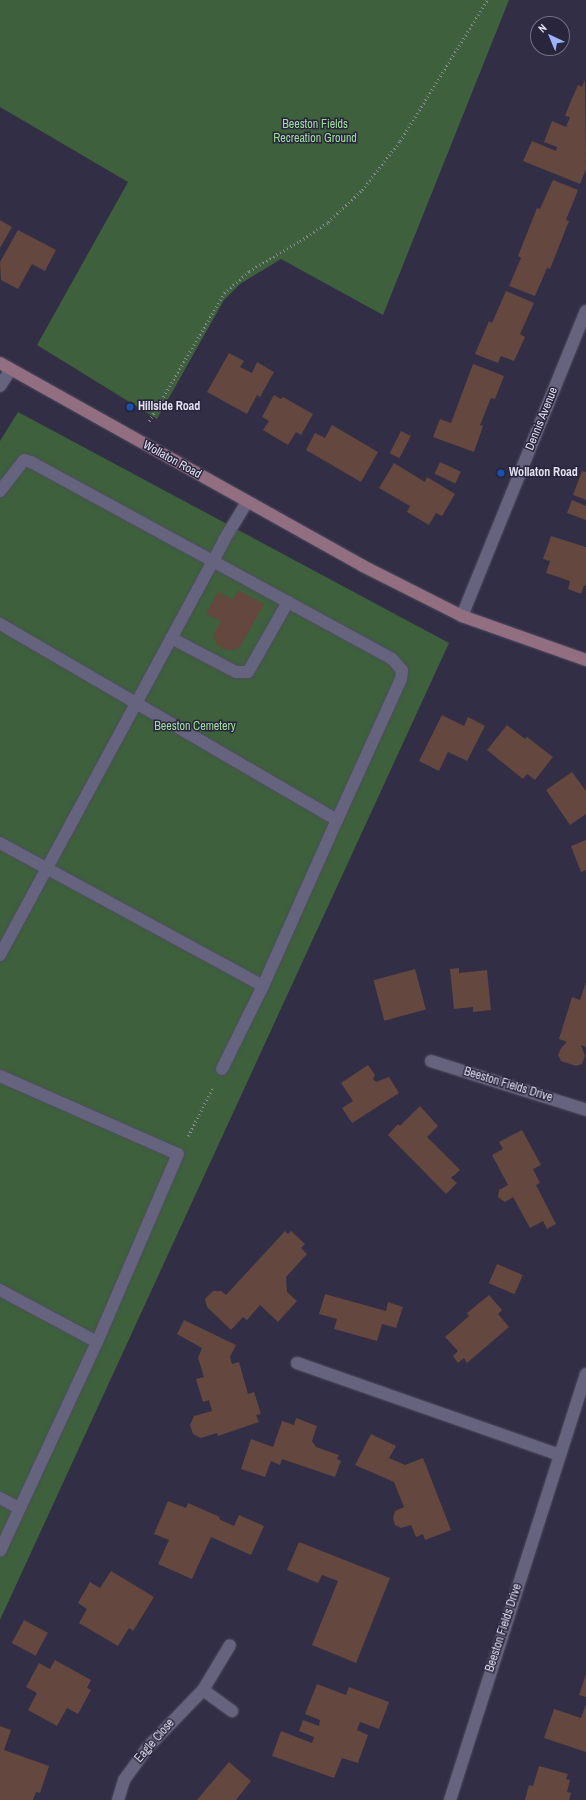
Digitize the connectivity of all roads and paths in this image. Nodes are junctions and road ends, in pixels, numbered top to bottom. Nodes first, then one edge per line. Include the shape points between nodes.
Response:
1 (487, 0) edge
2 (586, 311) edge
3 (0, 363) edge
4 (11, 369) junction
5 (0, 386) edge
6 (138, 441) junction
7 (0, 491) edge
8 (247, 502) junction
9 (212, 562) junction
10 (288, 602) junction
11 (462, 616) junction
12 (0, 624) edge
13 (171, 638) junction
14 (586, 660) edge
15 (136, 704) junction
16 (337, 820) junction
17 (0, 843) edge
18 (47, 868) junction
19 (0, 954) edge
20 (263, 986) junction
21 (431, 1061) dead end
22 (222, 1069) joint
23 (0, 1076) edge
24 (586, 1110) edge
25 (178, 1154) junction
26 (0, 1290) edge
27 (97, 1342) junction
28 (297, 1362) dead end
29 (586, 1374) edge
30 (559, 1455) junction
31 (0, 1498) edge
32 (19, 1508) junction
33 (0, 1551) edge
34 (230, 1645) dead end
35 (203, 1690) junction
36 (232, 1711) dead end
37 (118, 1800) edge
38 (450, 1800) edge

1 - 6 path via 400,141 362,190 328,222 249,271 224,293
2 - 11 street, Dennis Avenue
3 - 4 main road, Wollaton Road
4 - 5 street
4 - 6 main road, Wollaton Road
6 - 8 main road, Wollaton Road
7 - 9 street via 24,460
8 - 9 street
8 - 11 main road, Wollaton Road via 363,566
9 - 10 street
9 - 13 street
10 - 13 street via 248,672 236,672
10 - 16 street via 392,659 402,670 401,679
11 - 14 main road, Wollaton Road
12 - 15 street
13 - 15 street
15 - 16 street
15 - 18 street
16 - 20 street
17 - 18 street
18 - 19 street
18 - 20 street
20 - 22 street
21 - 24 street, Beeston Fields Drive
22 - 25 path
23 - 25 street
25 - 27 street
26 - 27 street
27 - 32 street
28 - 30 street
29 - 30 street, Beeston Fields Drive
30 - 38 street, Beeston Fields Drive
31 - 32 street
32 - 33 street
34 - 35 street, Eagle Close
35 - 36 street
35 - 37 street, Eagle Close via 147,1748 124,1780

